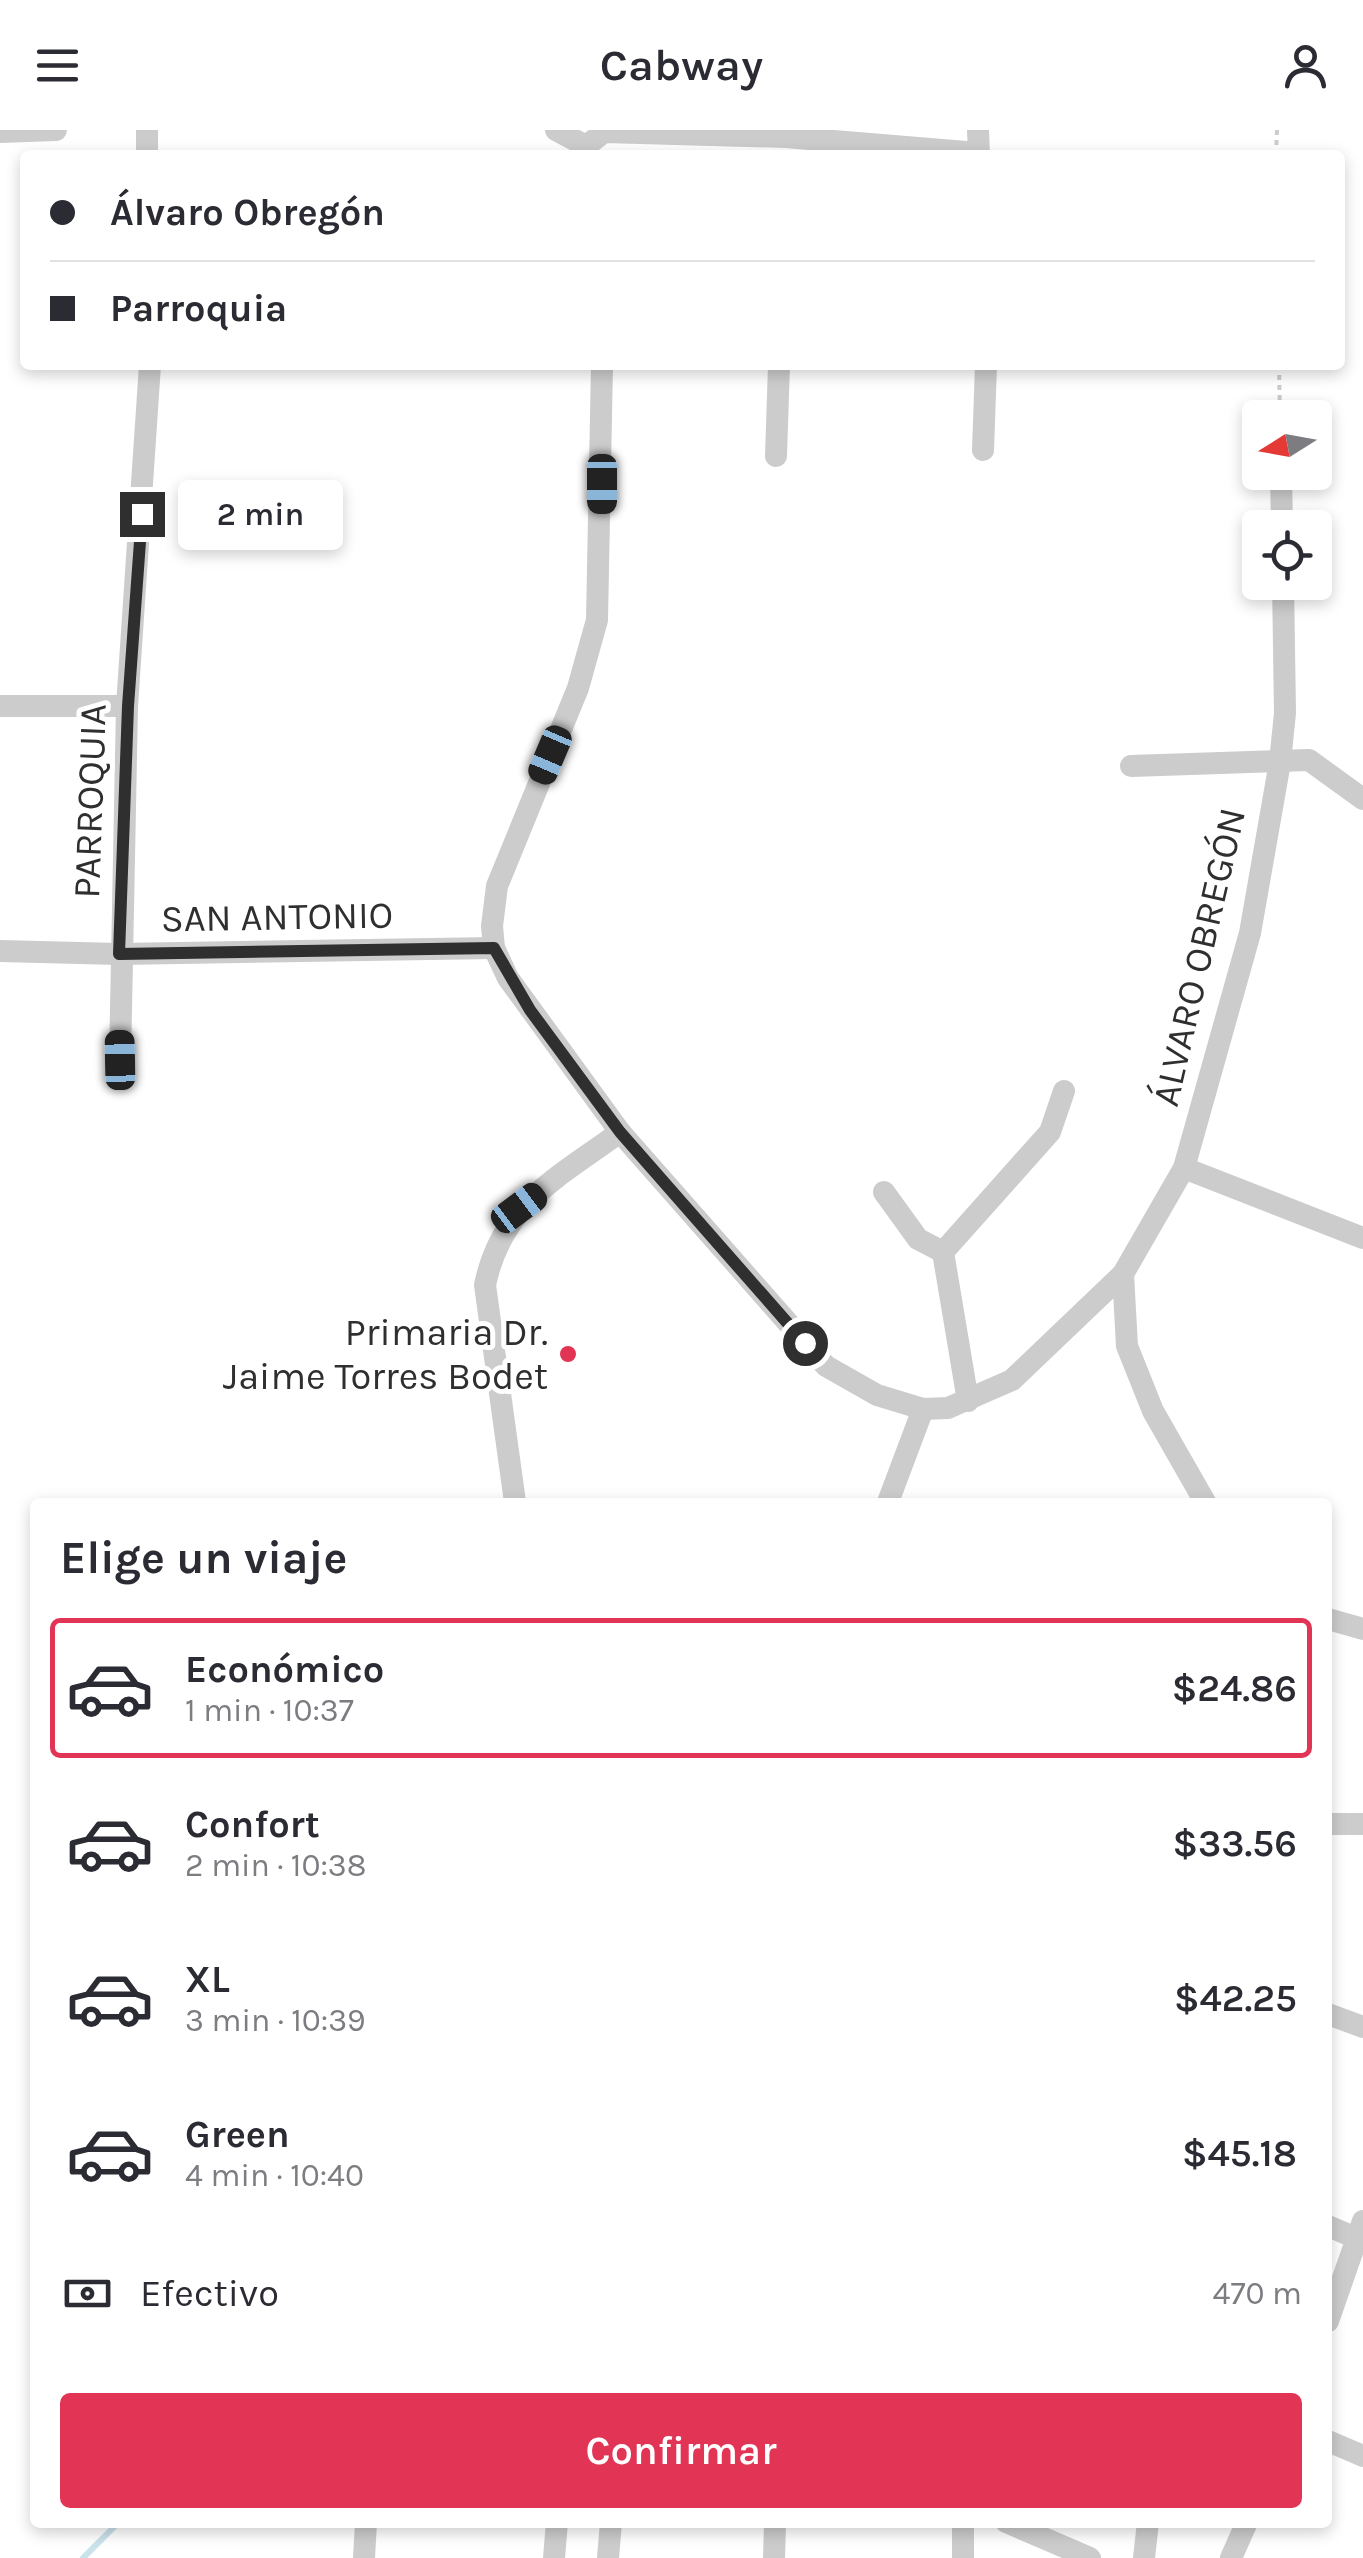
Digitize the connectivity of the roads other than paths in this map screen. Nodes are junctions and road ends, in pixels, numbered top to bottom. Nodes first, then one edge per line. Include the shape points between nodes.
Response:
1 (56, 130) edge
2 (556, 130) edge
3 (0, 132) edge
4 (786, 140) edge
5 (596, 141) edge
6 (978, 146) edge
7 (150, 370) edge
8 (602, 370) edge
9 (779, 370) edge
10 (986, 370) edge
11 (982, 450) dead end
12 (776, 456) dead end
13 (1283, 600) edge
14 (0, 706) edge
15 (128, 706) junction
16 (1280, 762) junction
17 (1132, 766) dead end
18 (1363, 799) edge
19 (494, 948) junction
20 (0, 951) edge
21 (119, 954) junction
22 (120, 1060) dead end
23 (1064, 1091) dead end
24 (620, 1132) junction
25 (1184, 1168) junction
26 (884, 1192) dead end
27 (1363, 1238) edge
28 (942, 1252) junction
29 (1123, 1274) junction
30 (968, 1401) junction
31 (923, 1409) junction
32 (514, 1498) edge
33 (890, 1498) edge
34 (1203, 1498) edge
35 (1332, 1620) edge
36 (1363, 1629) edge
37 (1332, 1824) edge
38 (1363, 1824) edge
39 (1332, 2015) edge
40 (1363, 2027) edge
41 (1332, 2227) edge
42 (1361, 2233) edge
43 (1332, 2310) edge
44 (1332, 2443) edge
45 (1363, 2456) edge
46 (366, 2528) edge
47 (556, 2528) edge
48 (610, 2528) edge
49 (775, 2528) edge
50 (963, 2528) edge
51 (1020, 2528) edge
52 (1147, 2528) edge
53 (1244, 2528) edge
54 (364, 2558) edge
55 (554, 2558) edge
56 (608, 2558) edge
57 (774, 2558) edge
58 (963, 2558) edge
59 (1090, 2558) edge
60 (1144, 2558) edge
61 (1230, 2558) edge

1 - 3 street
2 - 5 street
4 - 5 street
4 - 6 street
7 - 15 street, PARROQUIA
8 - 19 street via 598,620 578,688 497,886
9 - 12 street
10 - 11 street
13 - 16 street, ÁLVARO OBREGÓN
14 - 15 street
15 - 21 street, PARROQUIA
16 - 17 street
16 - 18 street via 1310,760
16 - 25 street, ÁLVARO OBREGÓN via 1250,933
19 - 21 street, SAN ANTONIO
19 - 24 street, ÁLVARO OBREGÓN via 530,1010
20 - 21 street, SAN ANTONIO
21 - 22 street, PARROQUIA
23 - 28 street via 1050,1132
24 - 31 street, ÁLVARO OBREGÓN via 826,1366 876,1395
24 - 32 street via 519,1208 490,1260 485,1285
25 - 27 street
25 - 29 street, ÁLVARO OBREGÓN
26 - 28 street via 918,1239
28 - 30 street
29 - 30 street, ÁLVARO OBREGÓN via 1012,1380
29 - 34 street via 1127,1346 1153,1411
30 - 31 street, ÁLVARO OBREGÓN
31 - 33 street
35 - 36 street
37 - 38 street
39 - 40 street
41 - 42 street
42 - 43 street
44 - 45 street
46 - 54 street
47 - 55 street
48 - 56 street
49 - 57 street
50 - 58 street
51 - 59 street
52 - 60 street
53 - 61 street

